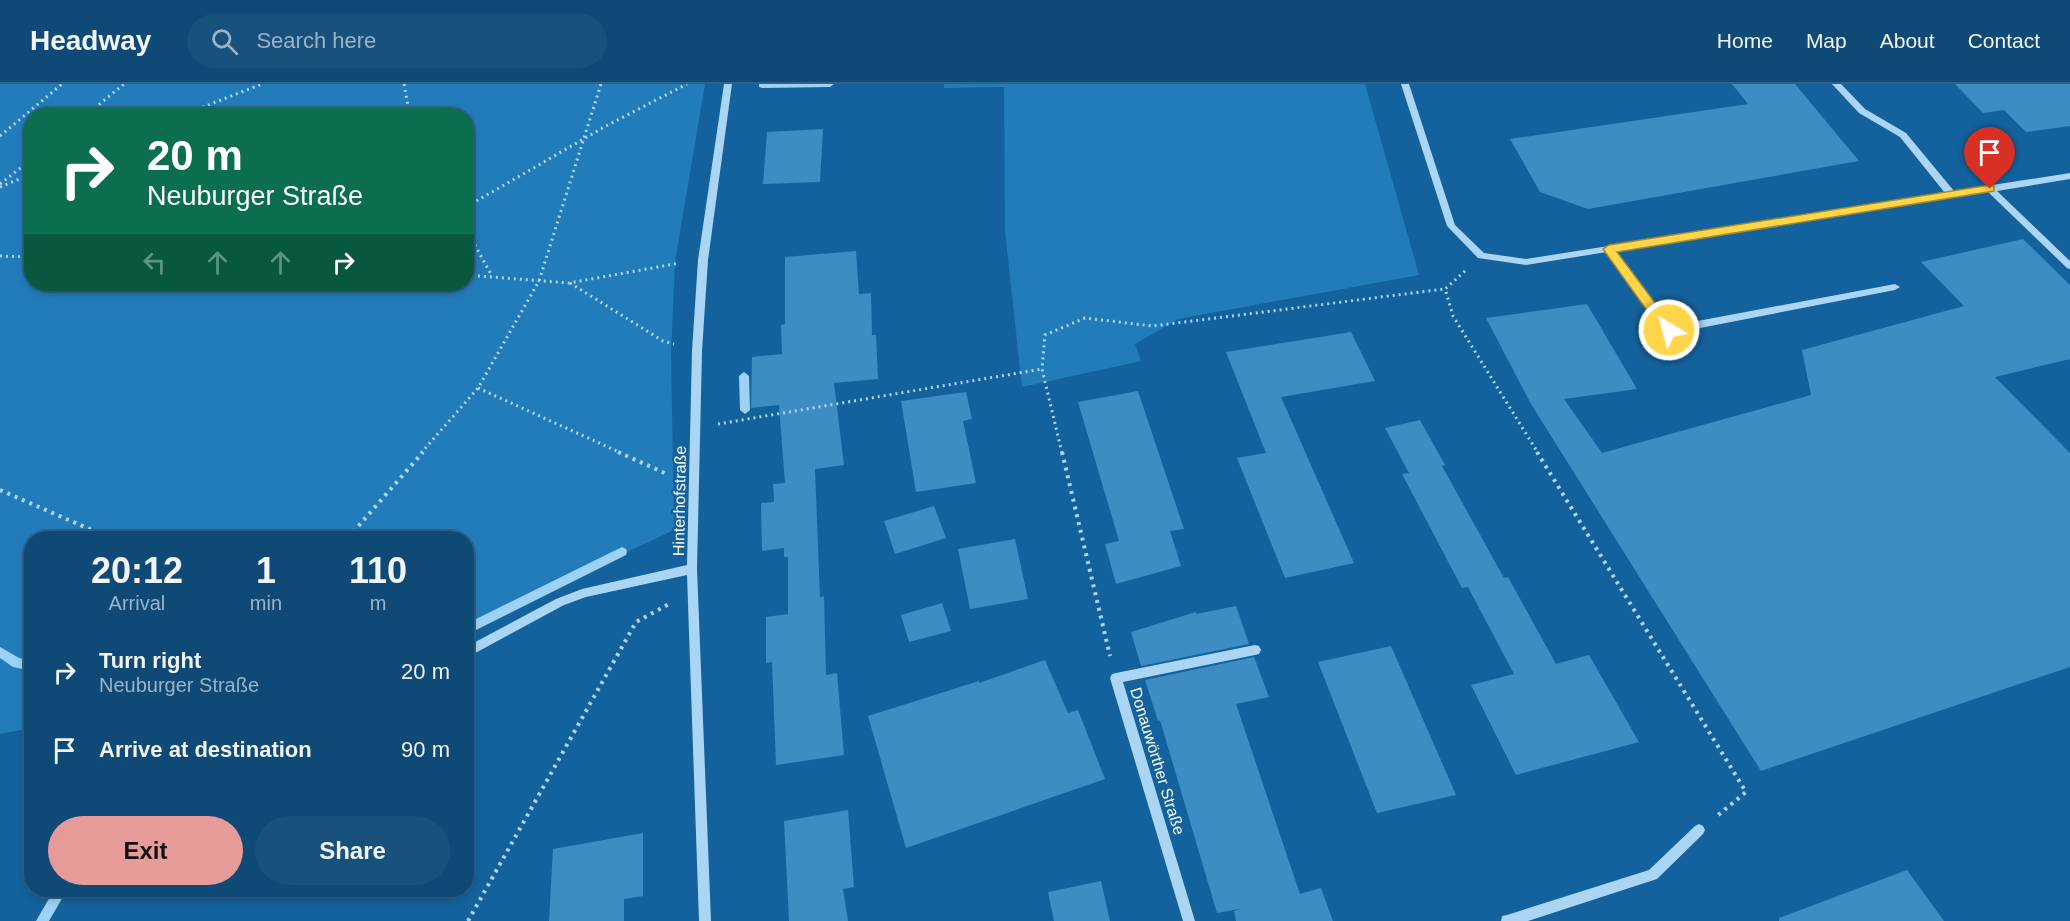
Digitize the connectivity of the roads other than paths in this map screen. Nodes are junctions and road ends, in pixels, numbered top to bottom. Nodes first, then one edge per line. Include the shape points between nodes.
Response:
1 (728, 84) edge
2 (1405, 84) edge
3 (1836, 84) edge
4 (2070, 176) edge
5 (1990, 189) junction
6 (1952, 195) junction
7 (1609, 249) junction
8 (2070, 266) edge
9 (1895, 287) dead end
10 (692, 569) junction
11 (474, 649) edge
12 (1255, 650) dead end
13 (1699, 830) road end
14 (705, 921) edge
15 (1190, 921) edge
16 (1508, 921) edge

1 - 10 street, Hinterhofstraße via 703,260
2 - 7 street via 1451,226 1480,256 1526,262
3 - 6 street via 1862,111 1903,135
4 - 5 street
5 - 6 street
5 - 8 street
6 - 7 street
7 - 9 street via 1669,330
10 - 11 street via 586,592
10 - 14 street, Hinterhofstraße
12 - 15 street, Donauwörther Straße via 1116,678
13 - 16 street via 1653,874

